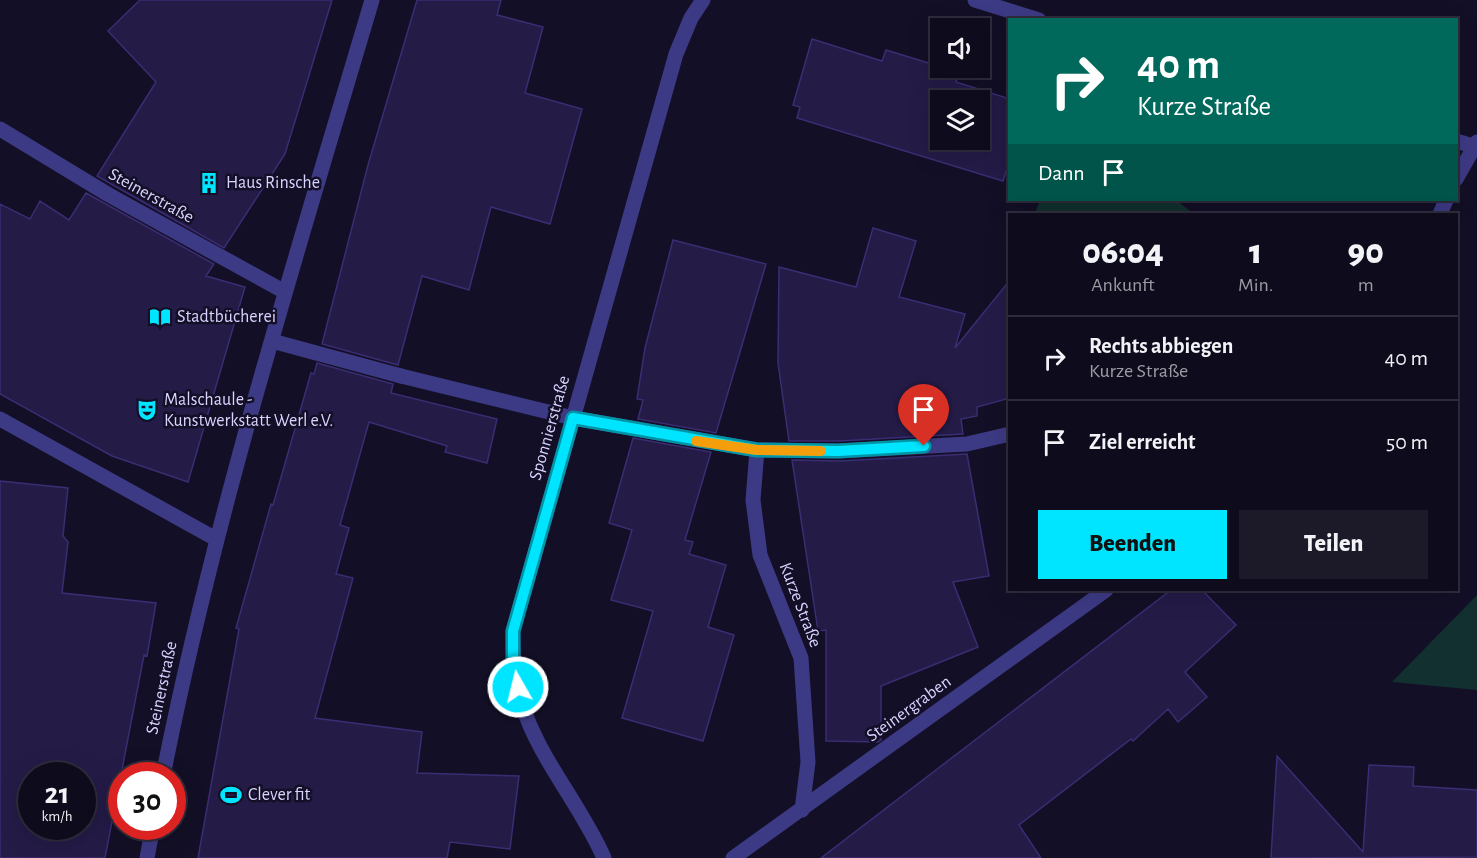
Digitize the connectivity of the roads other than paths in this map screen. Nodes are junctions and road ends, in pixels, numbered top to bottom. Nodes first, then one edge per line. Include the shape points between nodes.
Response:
1 (372, 0) edge
2 (703, 0) edge
3 (975, 0) edge
4 (1033, 18) edge
5 (0, 129) edge
6 (1458, 141) edge
7 (1476, 145) edge
8 (1458, 176) edge
9 (285, 292) junction
10 (272, 341) junction
11 (573, 418) junction
12 (0, 419) edge
13 (1008, 434) edge
14 (757, 450) junction
15 (216, 539) junction
16 (1105, 591) edge
17 (166, 762) edge
18 (802, 810) junction
19 (150, 840) edge
20 (147, 858) edge
21 (604, 858) edge
22 (733, 858) edge

1 - 9 street, Steinerstraße
2 - 11 street, Sponnierstraße via 676,54
3 - 4 street
5 - 9 street, Steinerstraße via 109,195
6 - 7 street
7 - 8 street
9 - 10 street, Steinerstraße
10 - 11 street
10 - 15 street, Steinerstraße
11 - 14 street
11 - 21 street, Sponnierstraße via 513,631 513,670 534,732
12 - 15 street
13 - 14 street via 968,444 838,451
14 - 18 street, Kurze Straße via 753,500 760,555 801,658 807,762
15 - 17 street, Steinerstraße
16 - 18 street, Steinergraben
18 - 22 street, Steinergraben
19 - 20 street

